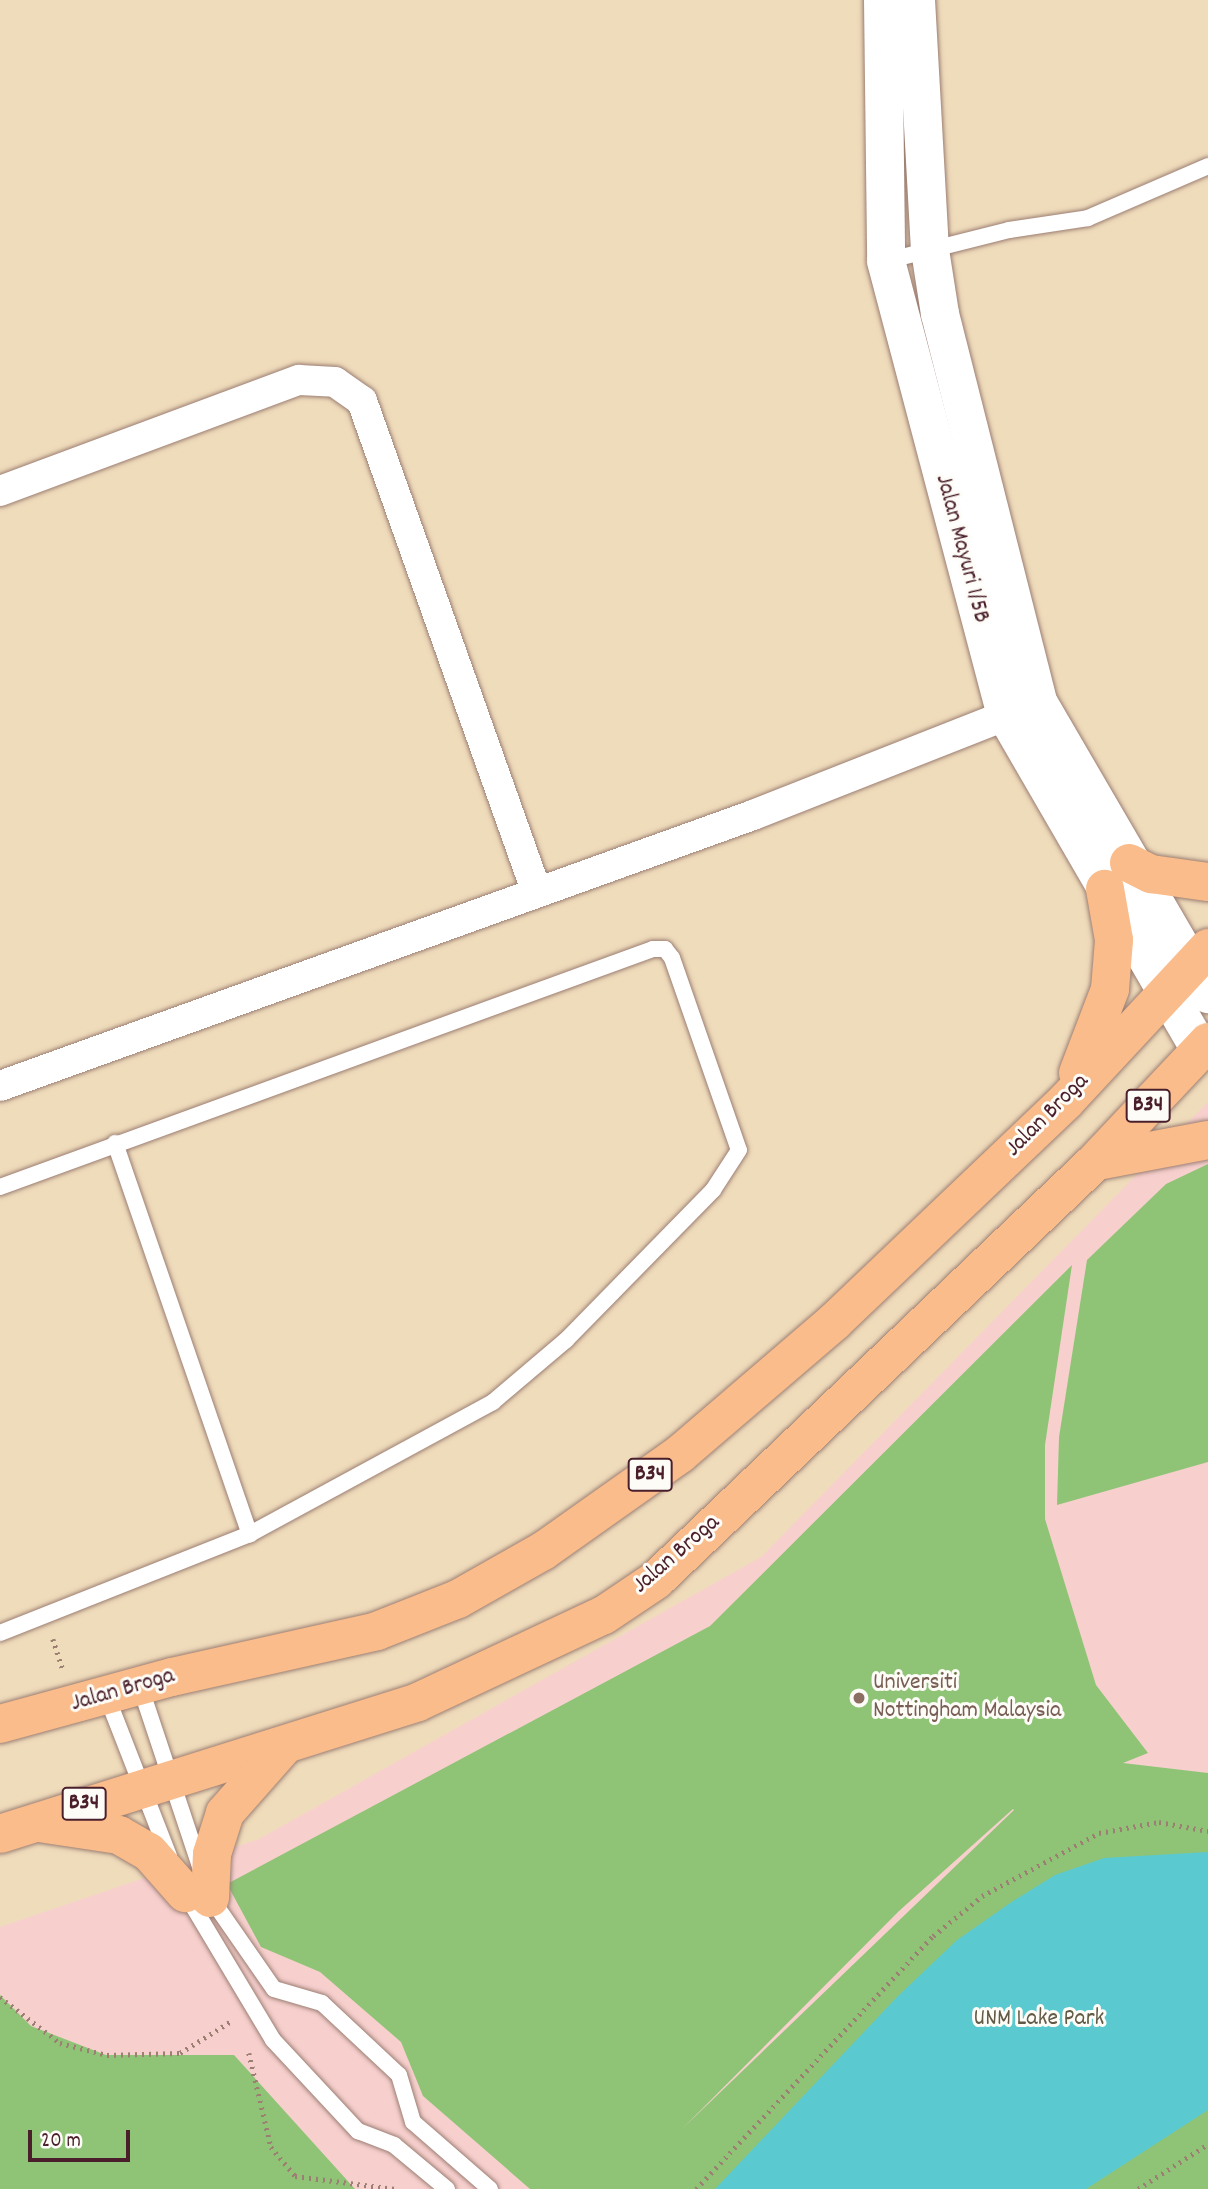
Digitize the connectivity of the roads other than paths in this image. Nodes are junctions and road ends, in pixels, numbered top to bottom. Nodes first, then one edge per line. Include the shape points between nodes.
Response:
1 (883, 0) edge
2 (916, 0) edge
3 (1208, 166) edge
4 (930, 250) junction
5 (886, 261) junction
6 (0, 491) edge
7 (1022, 709) junction
8 (1117, 876) junction
9 (1208, 882) edge
10 (537, 893) junction
11 (1193, 975) edge
12 (1205, 1051) edge
13 (0, 1086) edge
14 (1066, 1101) junction
15 (1208, 1140) edge
16 (115, 1143) junction
17 (1095, 1162) junction
18 (0, 1187) edge
19 (250, 1534) junction
20 (0, 1633) edge
21 (123, 1691) junction
22 (0, 1724) edge
23 (285, 1745) junction
24 (154, 1781) junction
25 (14, 1828) edge
26 (197, 1895) junction
27 (447, 2189) edge
28 (490, 2189) edge

1 - 5 street, Jalan Mayuri 1/5B
2 - 4 street, Jalan Mayuri 1/5B
3 - 4 lane via 1088,218
4 - 5 lane
4 - 7 street, Jalan Mayuri 1/5B
5 - 7 street, Jalan Mayuri 1/5B
6 - 10 street via 299,380 335,382 362,401
7 - 8 street, Jalan Mayuri 1/5B
7 - 10 street
8 - 9 main road via 1151,874
8 - 11 street, Jalan Mayuri 1/5B
8 - 14 main road via 1110,989
10 - 13 street
11 - 12 street, Jalan Mayuri 1/5B
11 - 14 main road, Jalan Broga / B34
12 - 17 main road, Jalan Broga / B34
14 - 21 main road, Jalan Broga / B34 via 825,1330 680,1454 543,1551 458,1599 377,1631
15 - 17 main road
16 - 18 lane
16 - 19 lane
16 - 19 lane via 653,949 665,949 672,958 737,1140 736,1162 713,1190 566,1340 493,1402
17 - 23 main road, Jalan Broga / B34 via 656,1580 558,1639 418,1702
19 - 20 lane
21 - 22 main road, Jalan Broga / B34
21 - 24 lane
21 - 24 lane
23 - 24 main road, Jalan Broga / B34
23 - 26 main road via 225,1813
24 - 25 main road, Jalan Broga / B34
24 - 26 lane
24 - 26 lane
25 - 26 main road via 119,1835 149,1852
26 - 27 lane via 273,2040 358,2131 394,2145
26 - 28 lane via 274,1989 322,2003 399,2075 414,2122

